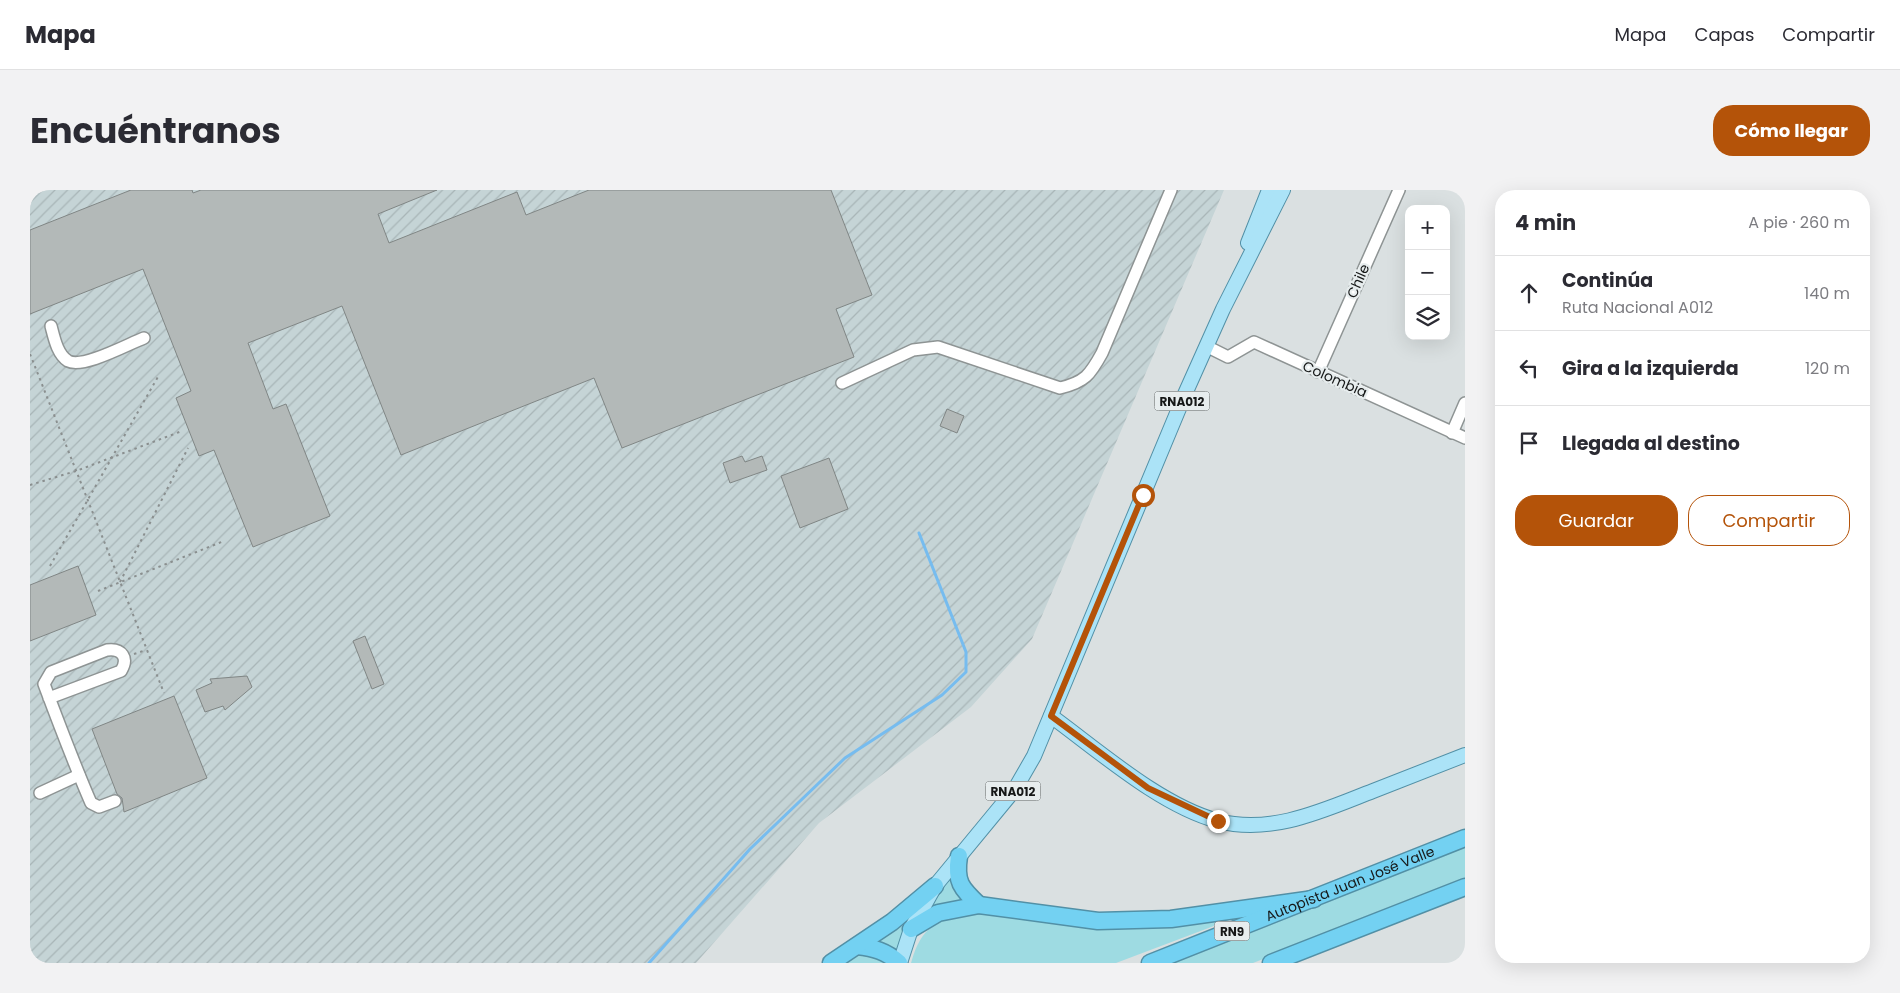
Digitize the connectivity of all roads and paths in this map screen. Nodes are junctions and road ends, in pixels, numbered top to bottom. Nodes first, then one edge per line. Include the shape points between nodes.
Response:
1 (1171, 190) edge
2 (1268, 190) edge
3 (1284, 190) edge
4 (1399, 190) edge
5 (1223, 309) junction
6 (51, 326) dead end
7 (144, 338) dead end
8 (1206, 346) junction
9 (30, 354) edge
10 (1318, 372) junction
11 (159, 375) dead end
12 (842, 383) dead end
13 (1465, 402) edge
14 (182, 432) dead end
15 (1452, 432) junction
16 (1465, 438) edge
17 (188, 448) dead end
18 (112, 458) junction
19 (76, 471) junction
20 (30, 485) edge
21 (88, 500) junction
22 (224, 542) dead end
23 (50, 566) dead end
24 (120, 582) junction
25 (98, 591) dead end
26 (147, 650) junction
27 (125, 658) junction
28 (164, 693) dead end
29 (50, 698) junction
30 (1051, 716) junction
31 (1465, 755) edge
32 (79, 775) junction
33 (40, 793) dead end
34 (115, 801) dead end
35 (1465, 838) edge
36 (959, 856) junction
37 (935, 886) junction
38 (1465, 887) edge
39 (1314, 899) junction
40 (980, 905) junction
41 (910, 929) junction
42 (857, 946) junction
43 (1313, 946) junction
44 (831, 963) edge
45 (900, 963) edge
46 (1150, 963) edge
47 (1270, 963) edge
48 (1281, 963) edge

1 - 12 street via 1102,353 1090,374 1077,384 1060,388 938,347 913,350
2 - 5 main road, RNA012
3 - 5 main road, RNA012
4 - 10 street, Chile
5 - 8 main road, RNA012
6 - 7 street via 60,354 68,361 82,363
8 - 10 street, Colombia via 1228,357 1254,342
8 - 30 main road, RNA012
9 - 19 path
10 - 15 street, Colombia
11 - 18 path
13 - 15 street
14 - 18 path
15 - 16 street, Colombia
17 - 24 path
18 - 19 path
18 - 21 path
19 - 20 path
19 - 21 path
21 - 23 path
21 - 24 path
22 - 24 path
24 - 25 path
24 - 26 path
26 - 27 path
26 - 28 path
27 - 29 street via 121,671
27 - 29 street via 121,652 108,650 51,672 44,684
29 - 32 street
30 - 31 main road via 1148,788 1218,821 1254,825 1289,821 1327,809
30 - 36 main road, RNA012 via 1015,789
32 - 33 street
32 - 34 street via 91,803 99,807
35 - 39 highway, Autopista Juan José Valle / RN9
36 - 37 main road, RNA012
36 - 40 highway via 956,871 961,888
37 - 41 main road, RNA012
37 - 42 highway
38 - 43 highway
39 - 40 highway via 1171,919 1098,921
39 - 46 highway, Autopista Juan José Valle / RN9
40 - 41 highway via 938,913
41 - 45 main road, RNA012
42 - 44 highway
42 - 45 highway via 875,948
43 - 47 highway
43 - 48 highway

